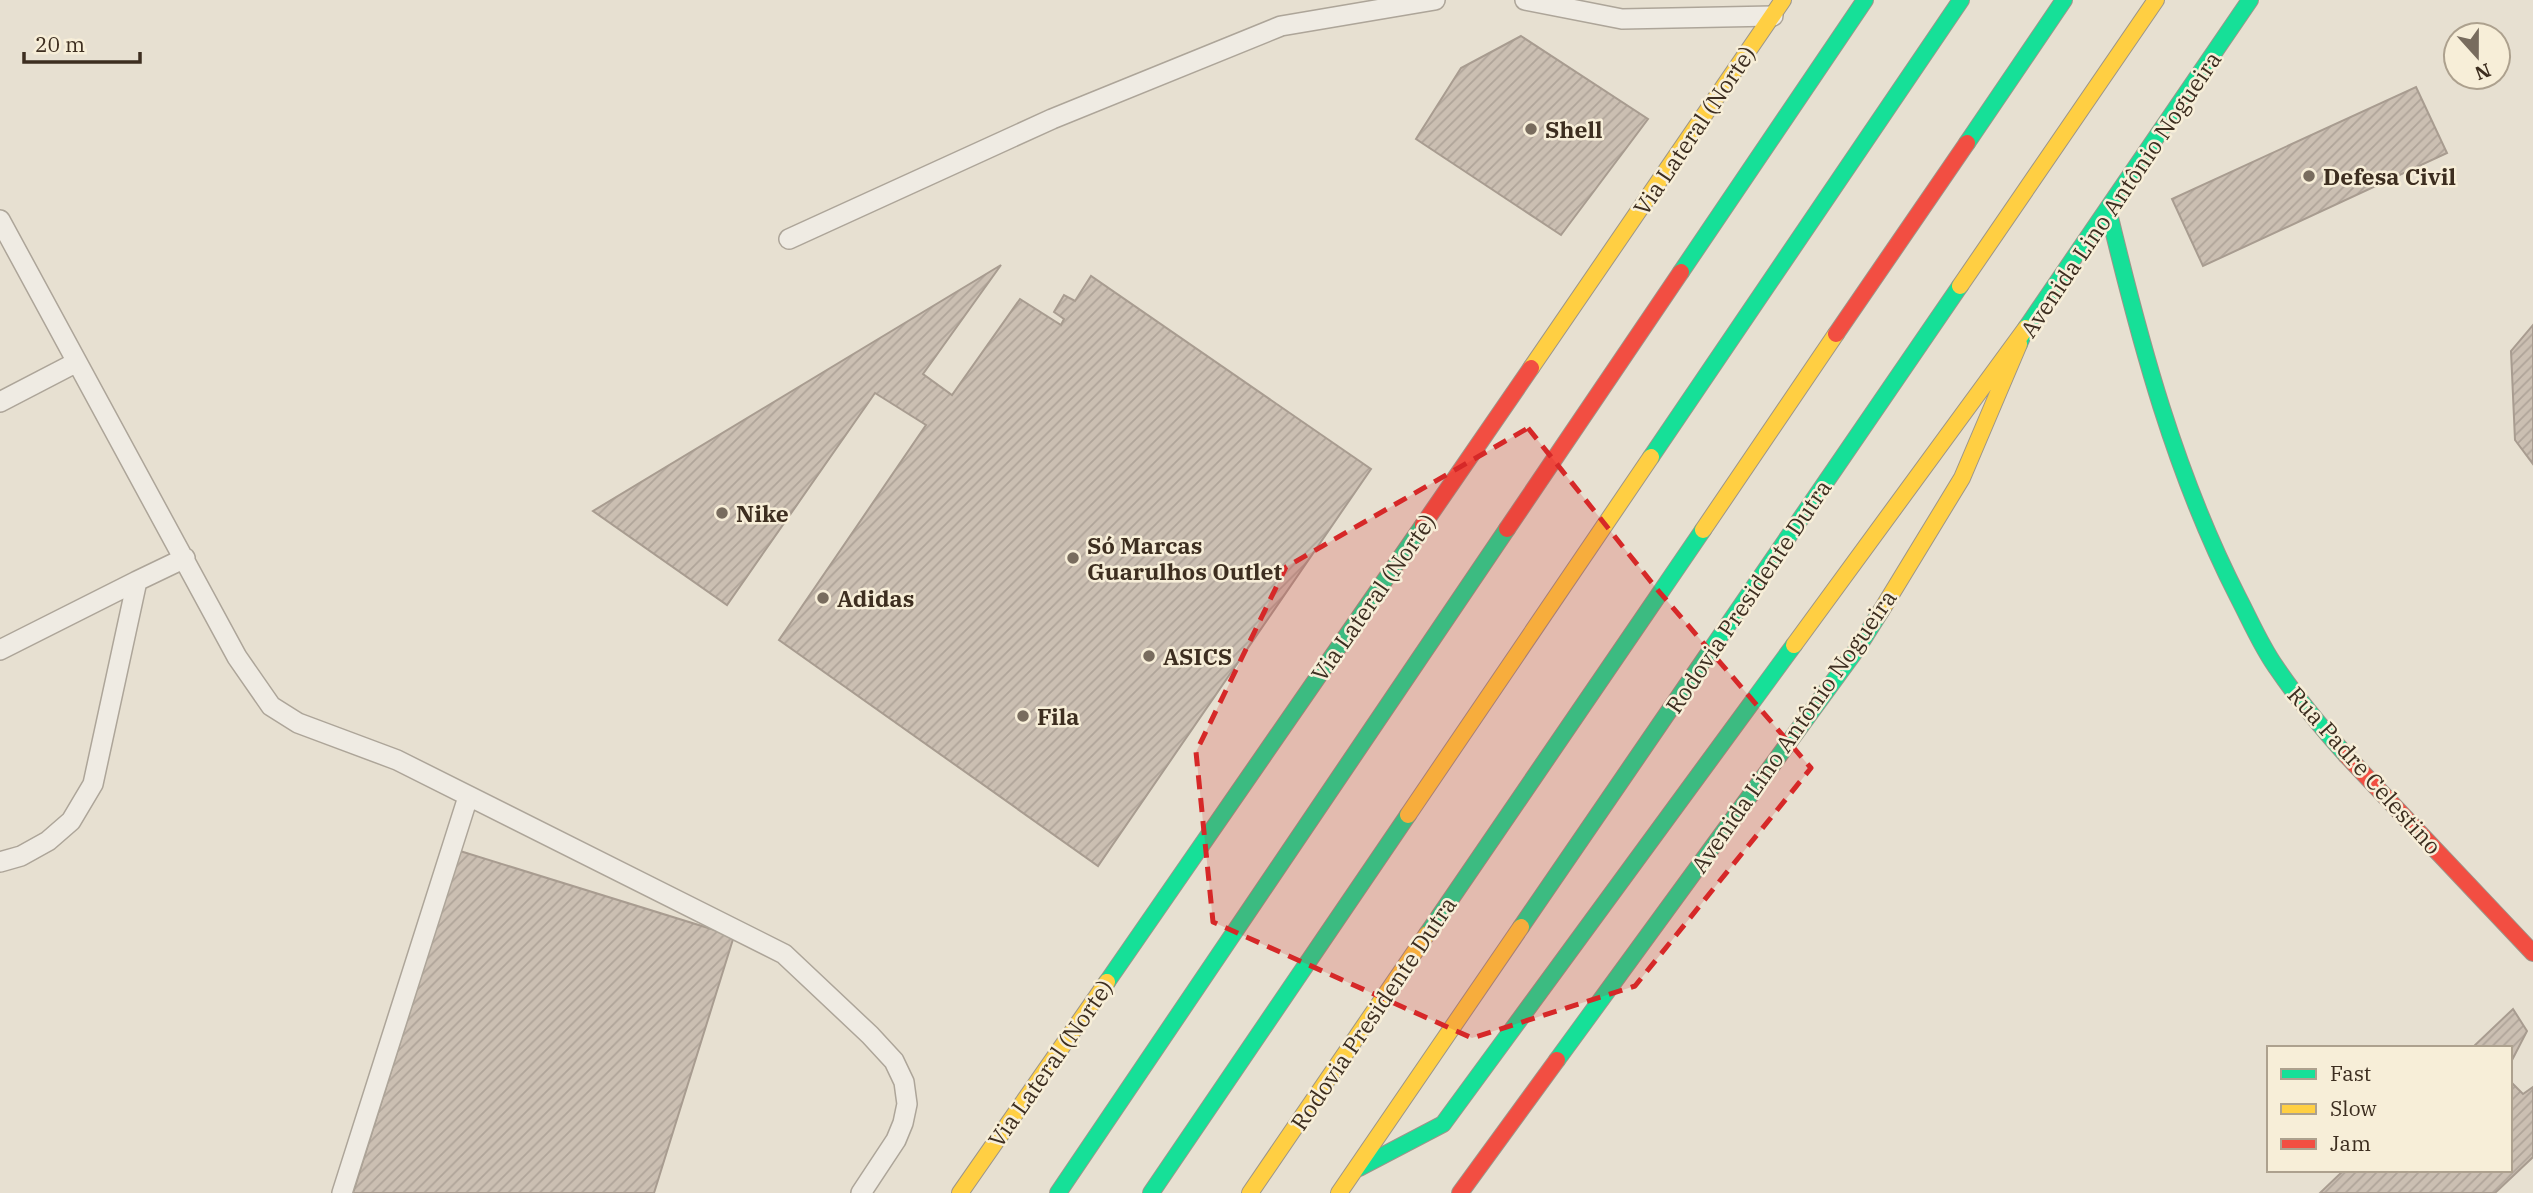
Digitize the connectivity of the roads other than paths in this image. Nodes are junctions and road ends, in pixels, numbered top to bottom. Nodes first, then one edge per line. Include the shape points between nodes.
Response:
1 (1435, 0) edge
2 (1525, 0) edge
3 (1865, 0) edge
4 (1961, 0) edge
5 (2064, 0) edge
6 (2157, 0) edge
7 (2250, 0) edge
8 (1778, 8) edge
9 (2108, 209) junction
10 (0, 220) edge
11 (789, 239) dead end
12 (2026, 328) junction
13 (77, 362) junction
14 (0, 402) edge
15 (185, 558) junction
16 (137, 581) junction
17 (0, 650) edge
18 (468, 796) junction
19 (0, 862) edge
20 (2533, 953) edge
21 (1354, 1171) junction
22 (342, 1193) edge
23 (861, 1193) edge
24 (960, 1193) edge
25 (1058, 1193) edge
26 (1152, 1193) edge
27 (1250, 1193) edge
28 (1339, 1193) edge
29 (1460, 1193) edge

1 - 11 lane via 1281,26 1052,119
2 - 8 lane via 1622,19
3 - 25 main road
4 - 26 main road
5 - 27 main road, Rodovia Presidente Dutra
6 - 21 main road, Rodovia Presidente Dutra
7 - 9 main road, Avenida Lino Antônio Nogueira
8 - 24 main road, Via Lateral (Norte)
9 - 12 main road, Avenida Lino Antônio Nogueira
9 - 20 main road, Rua Padre Celestino via 2177,460 2225,575 2279,672 2336,744
10 - 13 lane
12 - 21 main road via 1443,1124
12 - 29 main road, Avenida Lino Antônio Nogueira via 1962,478 1857,649
13 - 14 lane
13 - 15 lane
15 - 16 lane
15 - 18 lane via 237,657 271,706 298,723 397,760
16 - 17 lane
16 - 19 lane via 93,785 71,821 48,841
18 - 22 lane
18 - 23 lane via 784,954 870,1035 894,1061 907,1104 896,1140
21 - 28 main road, Rodovia Presidente Dutra

